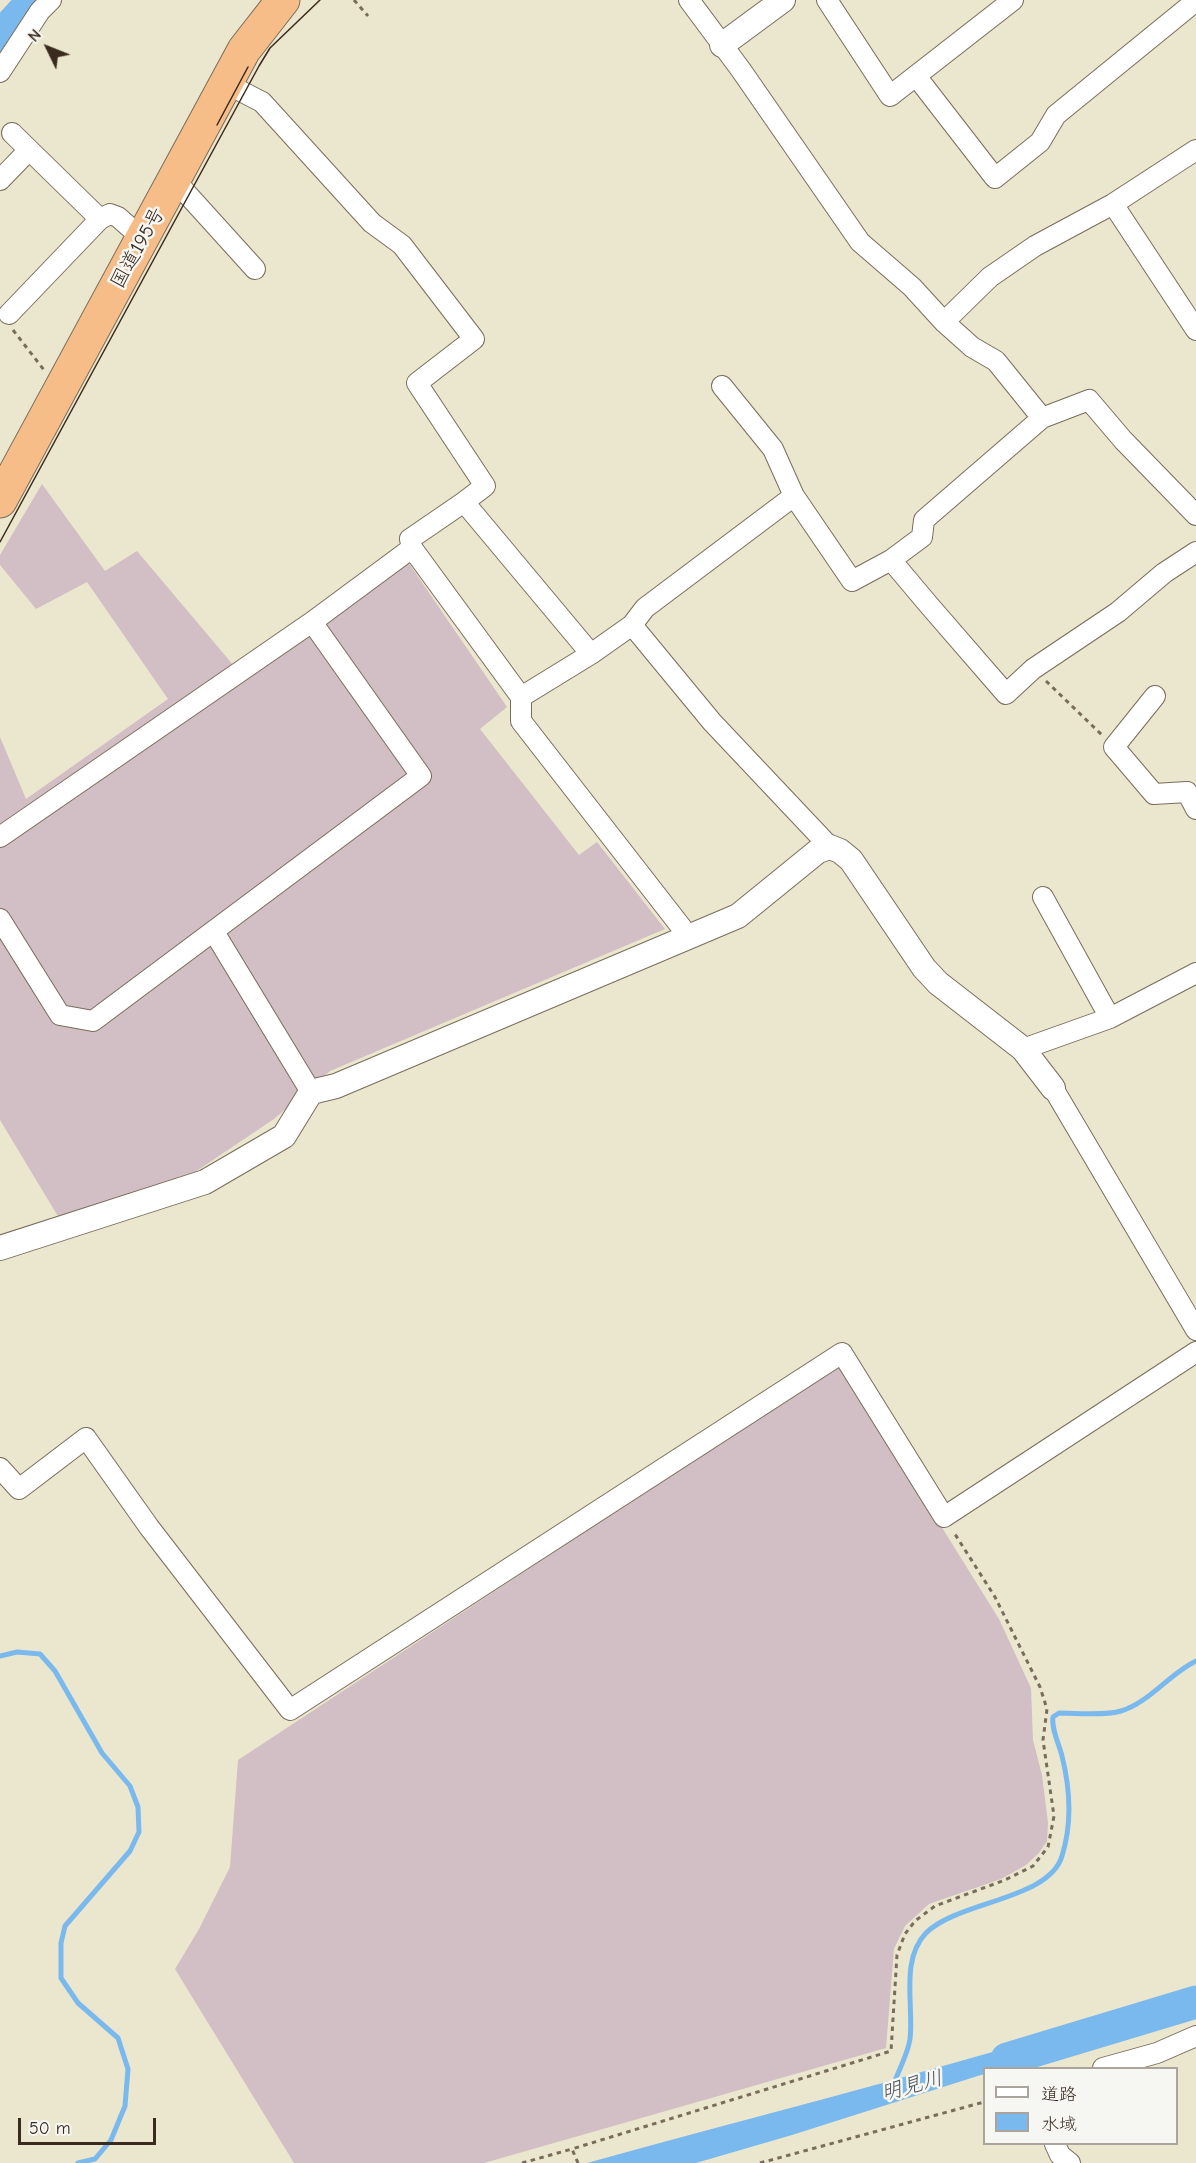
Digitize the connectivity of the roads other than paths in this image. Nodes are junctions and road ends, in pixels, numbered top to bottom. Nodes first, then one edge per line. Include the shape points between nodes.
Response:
1 (51, 0) edge
2 (283, 0) edge
3 (689, 0) edge
4 (783, 0) edge
5 (827, 0) edge
6 (1013, 0) edge
7 (1192, 5) edge
8 (722, 45) junction
9 (0, 72) edge
10 (916, 76) junction
11 (227, 84) junction
12 (12, 133) dead end
13 (29, 150) junction
14 (1196, 150) edge
15 (0, 180) edge
16 (173, 185) junction
17 (1113, 204) junction
18 (100, 219) junction
19 (143, 239) junction
20 (255, 269) dead end
21 (10, 321) road end
22 (944, 322) junction
23 (1196, 330) edge
24 (722, 386) dead end
25 (1042, 418) junction
26 (794, 496) junction
27 (1, 498) edge
28 (464, 502) junction
29 (1196, 515) edge
30 (412, 548) junction
31 (1196, 552) edge
32 (891, 560) junction
33 (312, 622) junction
34 (632, 625) junction
35 (591, 654) junction
36 (1155, 696) dead end
37 (521, 697) junction
38 (1196, 809) edge
39 (0, 837) edge
40 (830, 846) junction
41 (1043, 897) dead end
42 (0, 918) edge
43 (214, 932) junction
44 (689, 937) junction
45 (1196, 974) edge
46 (1110, 1018) junction
47 (1023, 1049) junction
48 (1053, 1088) joint
49 (311, 1092) junction
50 (0, 1248) edge
51 (1196, 1330) edge
52 (1196, 1352) edge
53 (0, 1468) edge
54 (1196, 2036) edge
55 (1107, 2067) edge
56 (1055, 2145) edge
57 (1070, 2163) edge

1 - 9 street
2 - 11 highway, 国道195号 via 244,50
3 - 8 street
4 - 8 street
5 - 10 street via 890,96
6 - 10 street
7 - 10 street via 1056,115 1040,142 995,178
8 - 22 street via 860,242 912,287
11 - 16 highway, 国道195号
11 - 28 street via 262,102 372,223 402,245 474,339 417,383 484,486
12 - 13 street
13 - 15 street
13 - 18 street
14 - 17 street
16 - 19 highway, 国道195号
16 - 20 street via 183,189
17 - 22 street via 1035,246 990,277
17 - 23 street
18 - 19 street via 110,214 118,217
18 - 21 street
19 - 27 highway, 国道195号
22 - 25 street via 972,347 996,361
24 - 26 street via 773,449
25 - 29 street via 1089,400
25 - 32 street via 924,520 922,537
26 - 32 street via 852,581
26 - 34 street via 645,608
28 - 30 street via 410,539
28 - 35 street
30 - 33 street
30 - 37 street
31 - 32 street via 1118,612 1033,669 1006,693
33 - 39 street
33 - 43 street via 421,776
34 - 35 street
34 - 40 street via 712,722
35 - 37 street
36 - 38 street via 1114,747 1154,794 1186,792
37 - 44 street via 521,722
40 - 44 street via 818,851 738,916
40 - 47 street via 851,860 938,983
41 - 46 street
42 - 43 street via 60,1016 93,1021
43 - 49 street
44 - 49 street via 336,1086
45 - 46 street
46 - 47 street
47 - 48 street
48 - 51 street
49 - 50 street via 284,1136 205,1182
52 - 53 street via 944,1517 842,1353 290,1710 86,1438 19,1489
54 - 55 street via 1157,2053
56 - 57 street via 1059,2155

